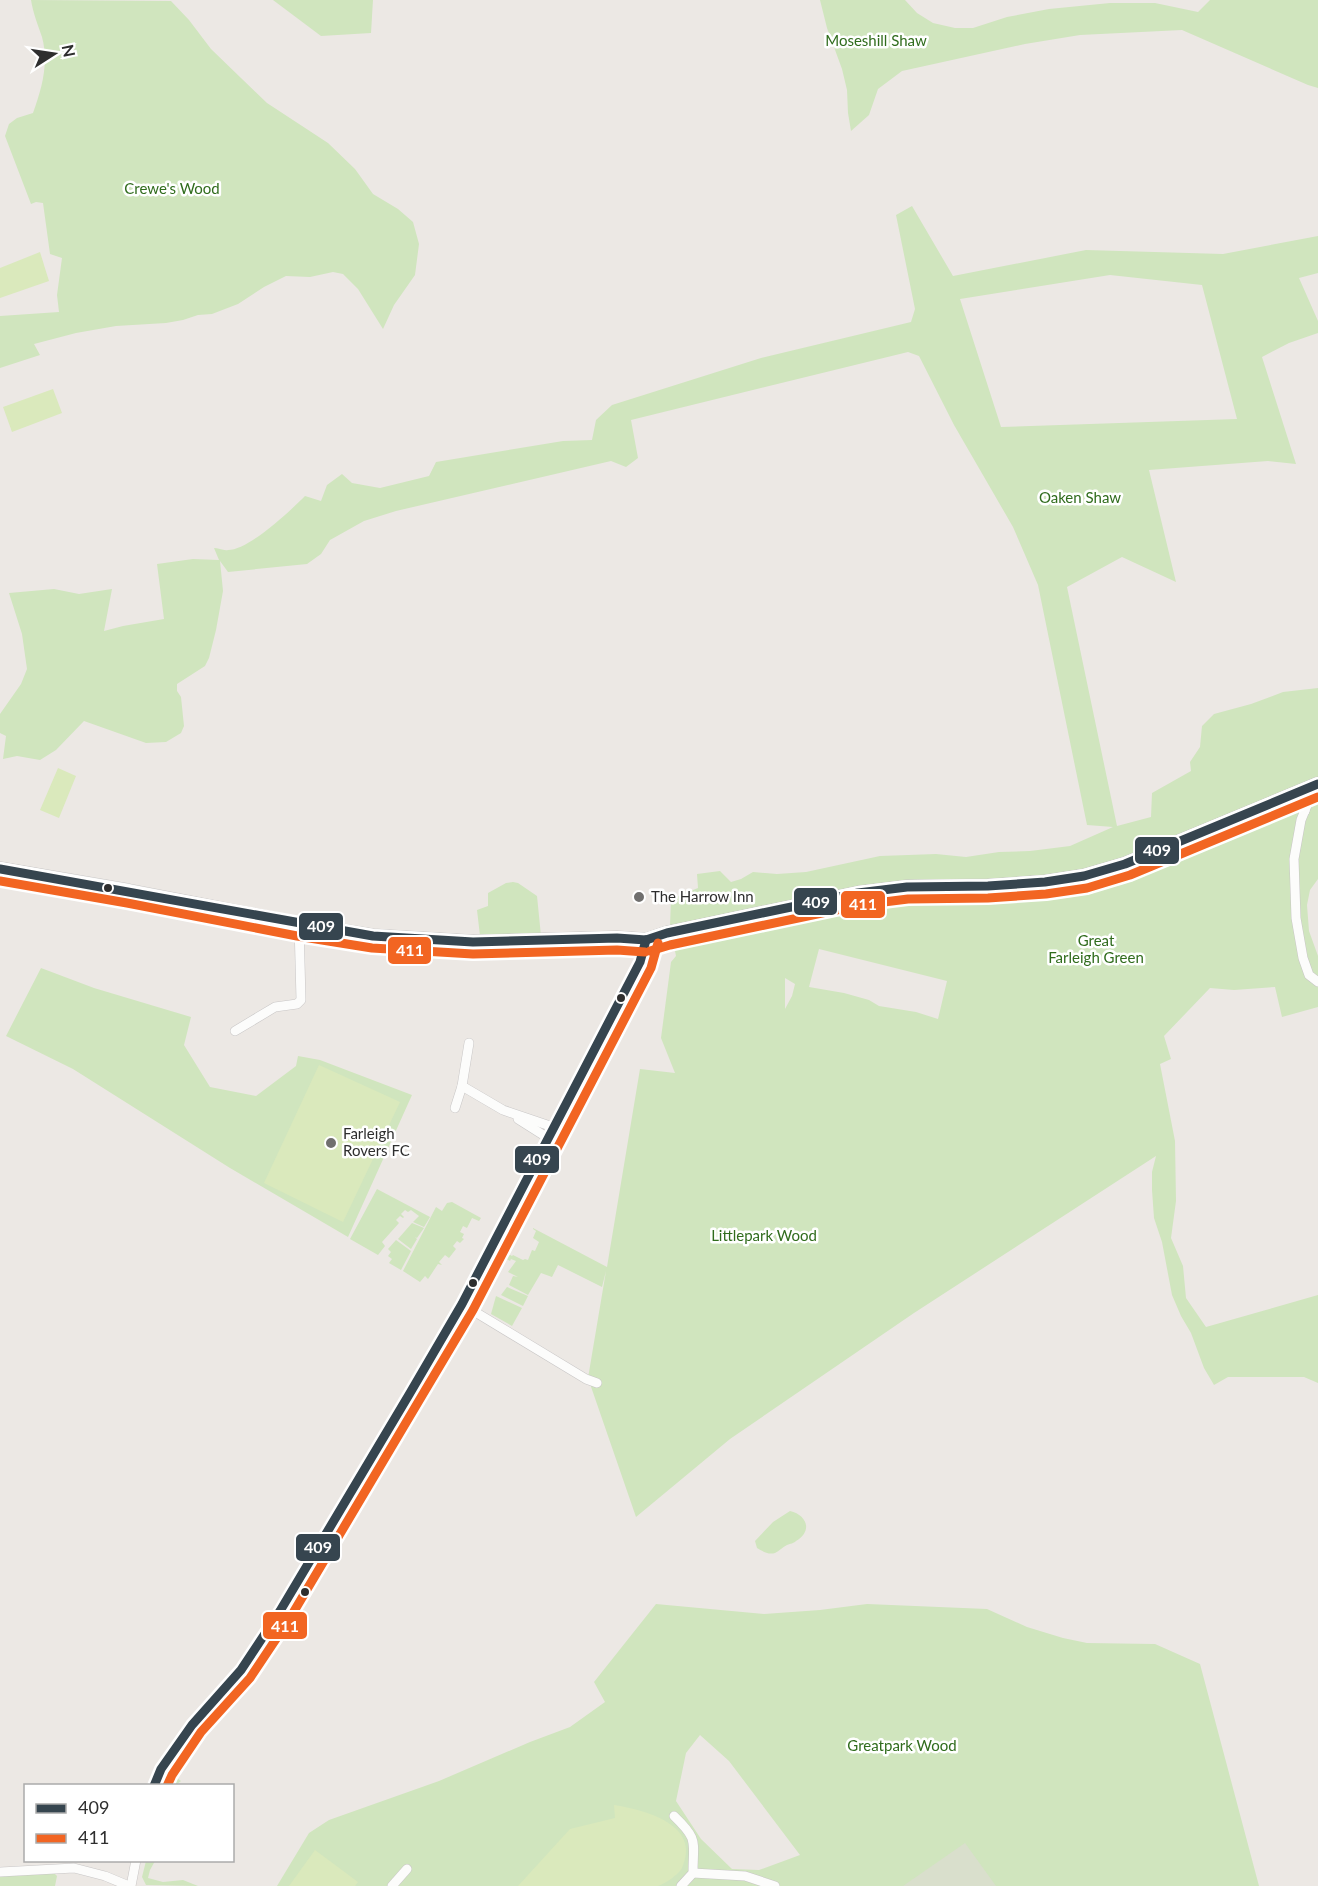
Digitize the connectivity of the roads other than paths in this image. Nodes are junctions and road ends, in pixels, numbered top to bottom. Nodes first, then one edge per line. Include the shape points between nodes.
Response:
1 (1316, 785) edge
2 (1286, 799) junction
3 (1305, 811) junction
4 (0, 869) edge
5 (299, 924) junction
6 (646, 940) junction
7 (1318, 982) edge
8 (235, 1031) dead end
9 (469, 1043) dead end
10 (462, 1086) junction
11 (455, 1108) dead end
12 (503, 1110) junction
13 (553, 1127) junction
14 (548, 1138) junction
15 (462, 1304) junction
16 (597, 1383) dead end
17 (154, 1784) edge
18 (674, 1816) dead end
19 (136, 1862) edge
20 (407, 1869) dead end
21 (0, 1872) edge
22 (693, 1873) junction
23 (130, 1886) edge
24 (392, 1886) edge
25 (681, 1886) edge
26 (775, 1886) edge

1 - 2 street
1 - 3 street
2 - 3 street
2 - 6 street via 1125,864 1084,876 1045,882 908,887 858,893
3 - 7 street via 1294,859 1296,918 1309,975
4 - 5 street
5 - 6 street via 373,936 431,940
5 - 8 street via 301,1000 275,1007
6 - 13 street via 640,962
9 - 10 street
10 - 11 street
10 - 12 street
12 - 13 street
12 - 14 street
13 - 14 street
14 - 15 street
15 - 16 street
15 - 17 street via 280,1611 241,1670 192,1725
18 - 22 street via 692,1837
19 - 23 street
20 - 24 street
21 - 23 street via 74,1868
22 - 25 street
22 - 26 street via 746,1876

